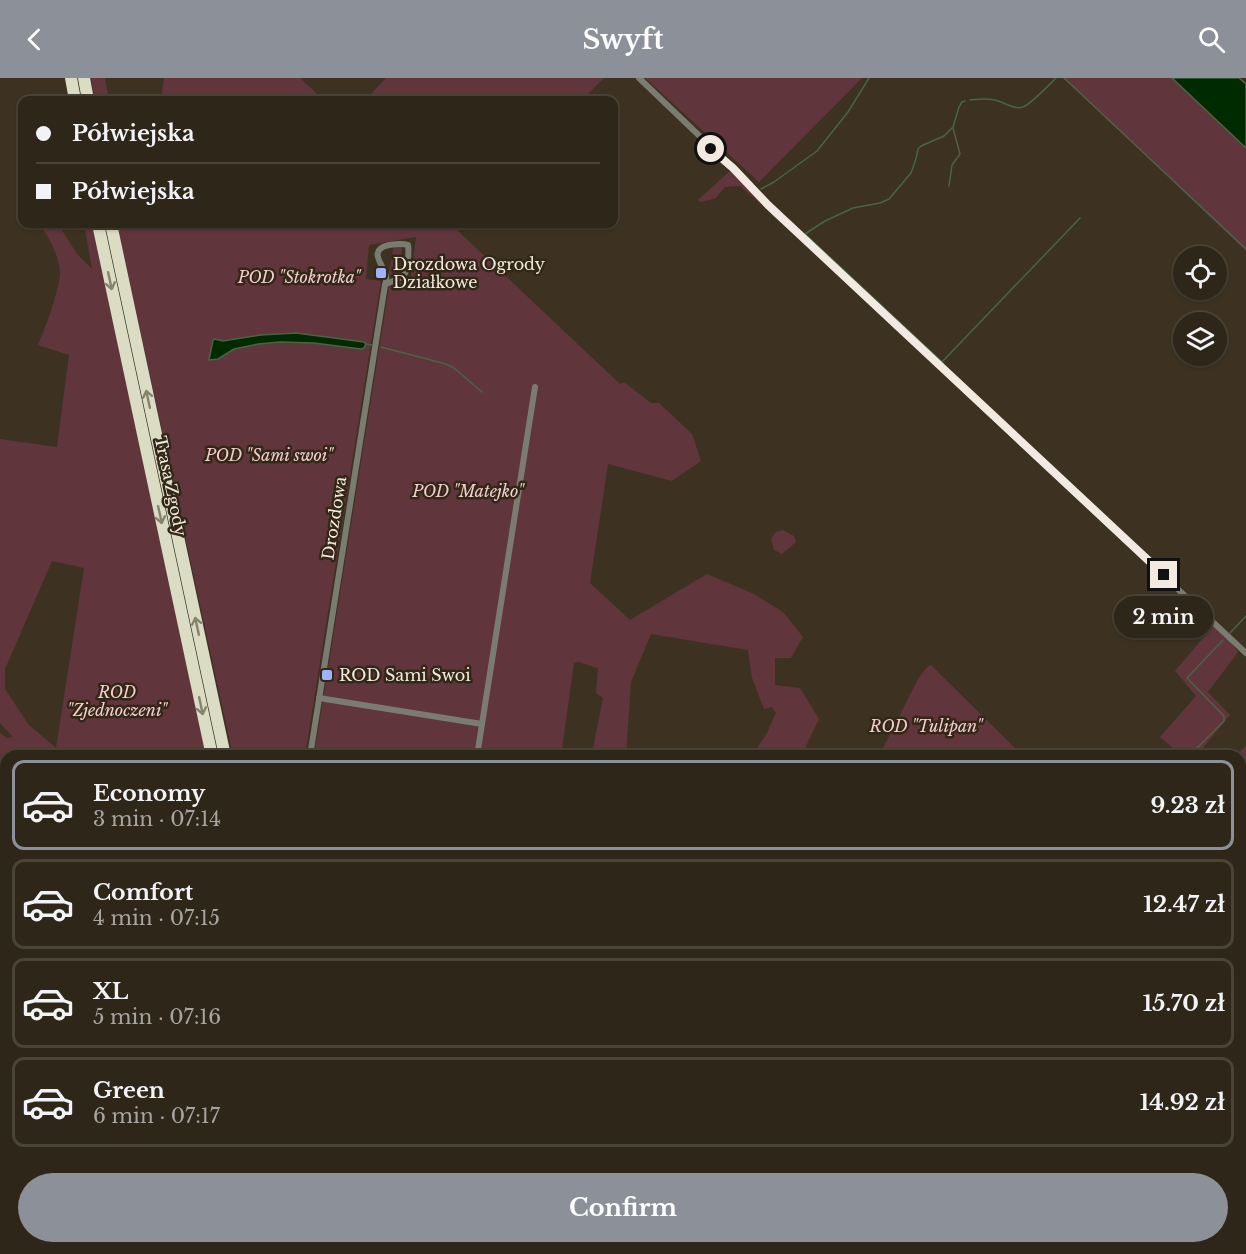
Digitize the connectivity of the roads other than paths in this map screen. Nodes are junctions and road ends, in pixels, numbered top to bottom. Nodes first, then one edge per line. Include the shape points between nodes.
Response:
1 (71, 78) edge
2 (84, 78) edge
3 (639, 78) edge
4 (74, 96) edge
5 (87, 96) edge
6 (99, 228) edge
7 (112, 228) edge
8 (386, 285) junction
9 (535, 387) dead end
10 (1246, 653) edge
11 (319, 698) junction
12 (482, 724) junction
13 (211, 750) edge
14 (224, 750) edge
15 (311, 750) edge
16 (478, 750) edge

1 - 4 highway
2 - 5 highway
3 - 10 street via 768,205
6 -> 13 highway, Trasa Zgody
14 -> 7 highway, Trasa Zgody
8 - 8 street via 406,272 408,245 400,243 379,250
8 - 11 street, Drozdowa
9 - 12 street
11 - 12 street
11 - 15 street, Drozdowa
12 - 16 street

